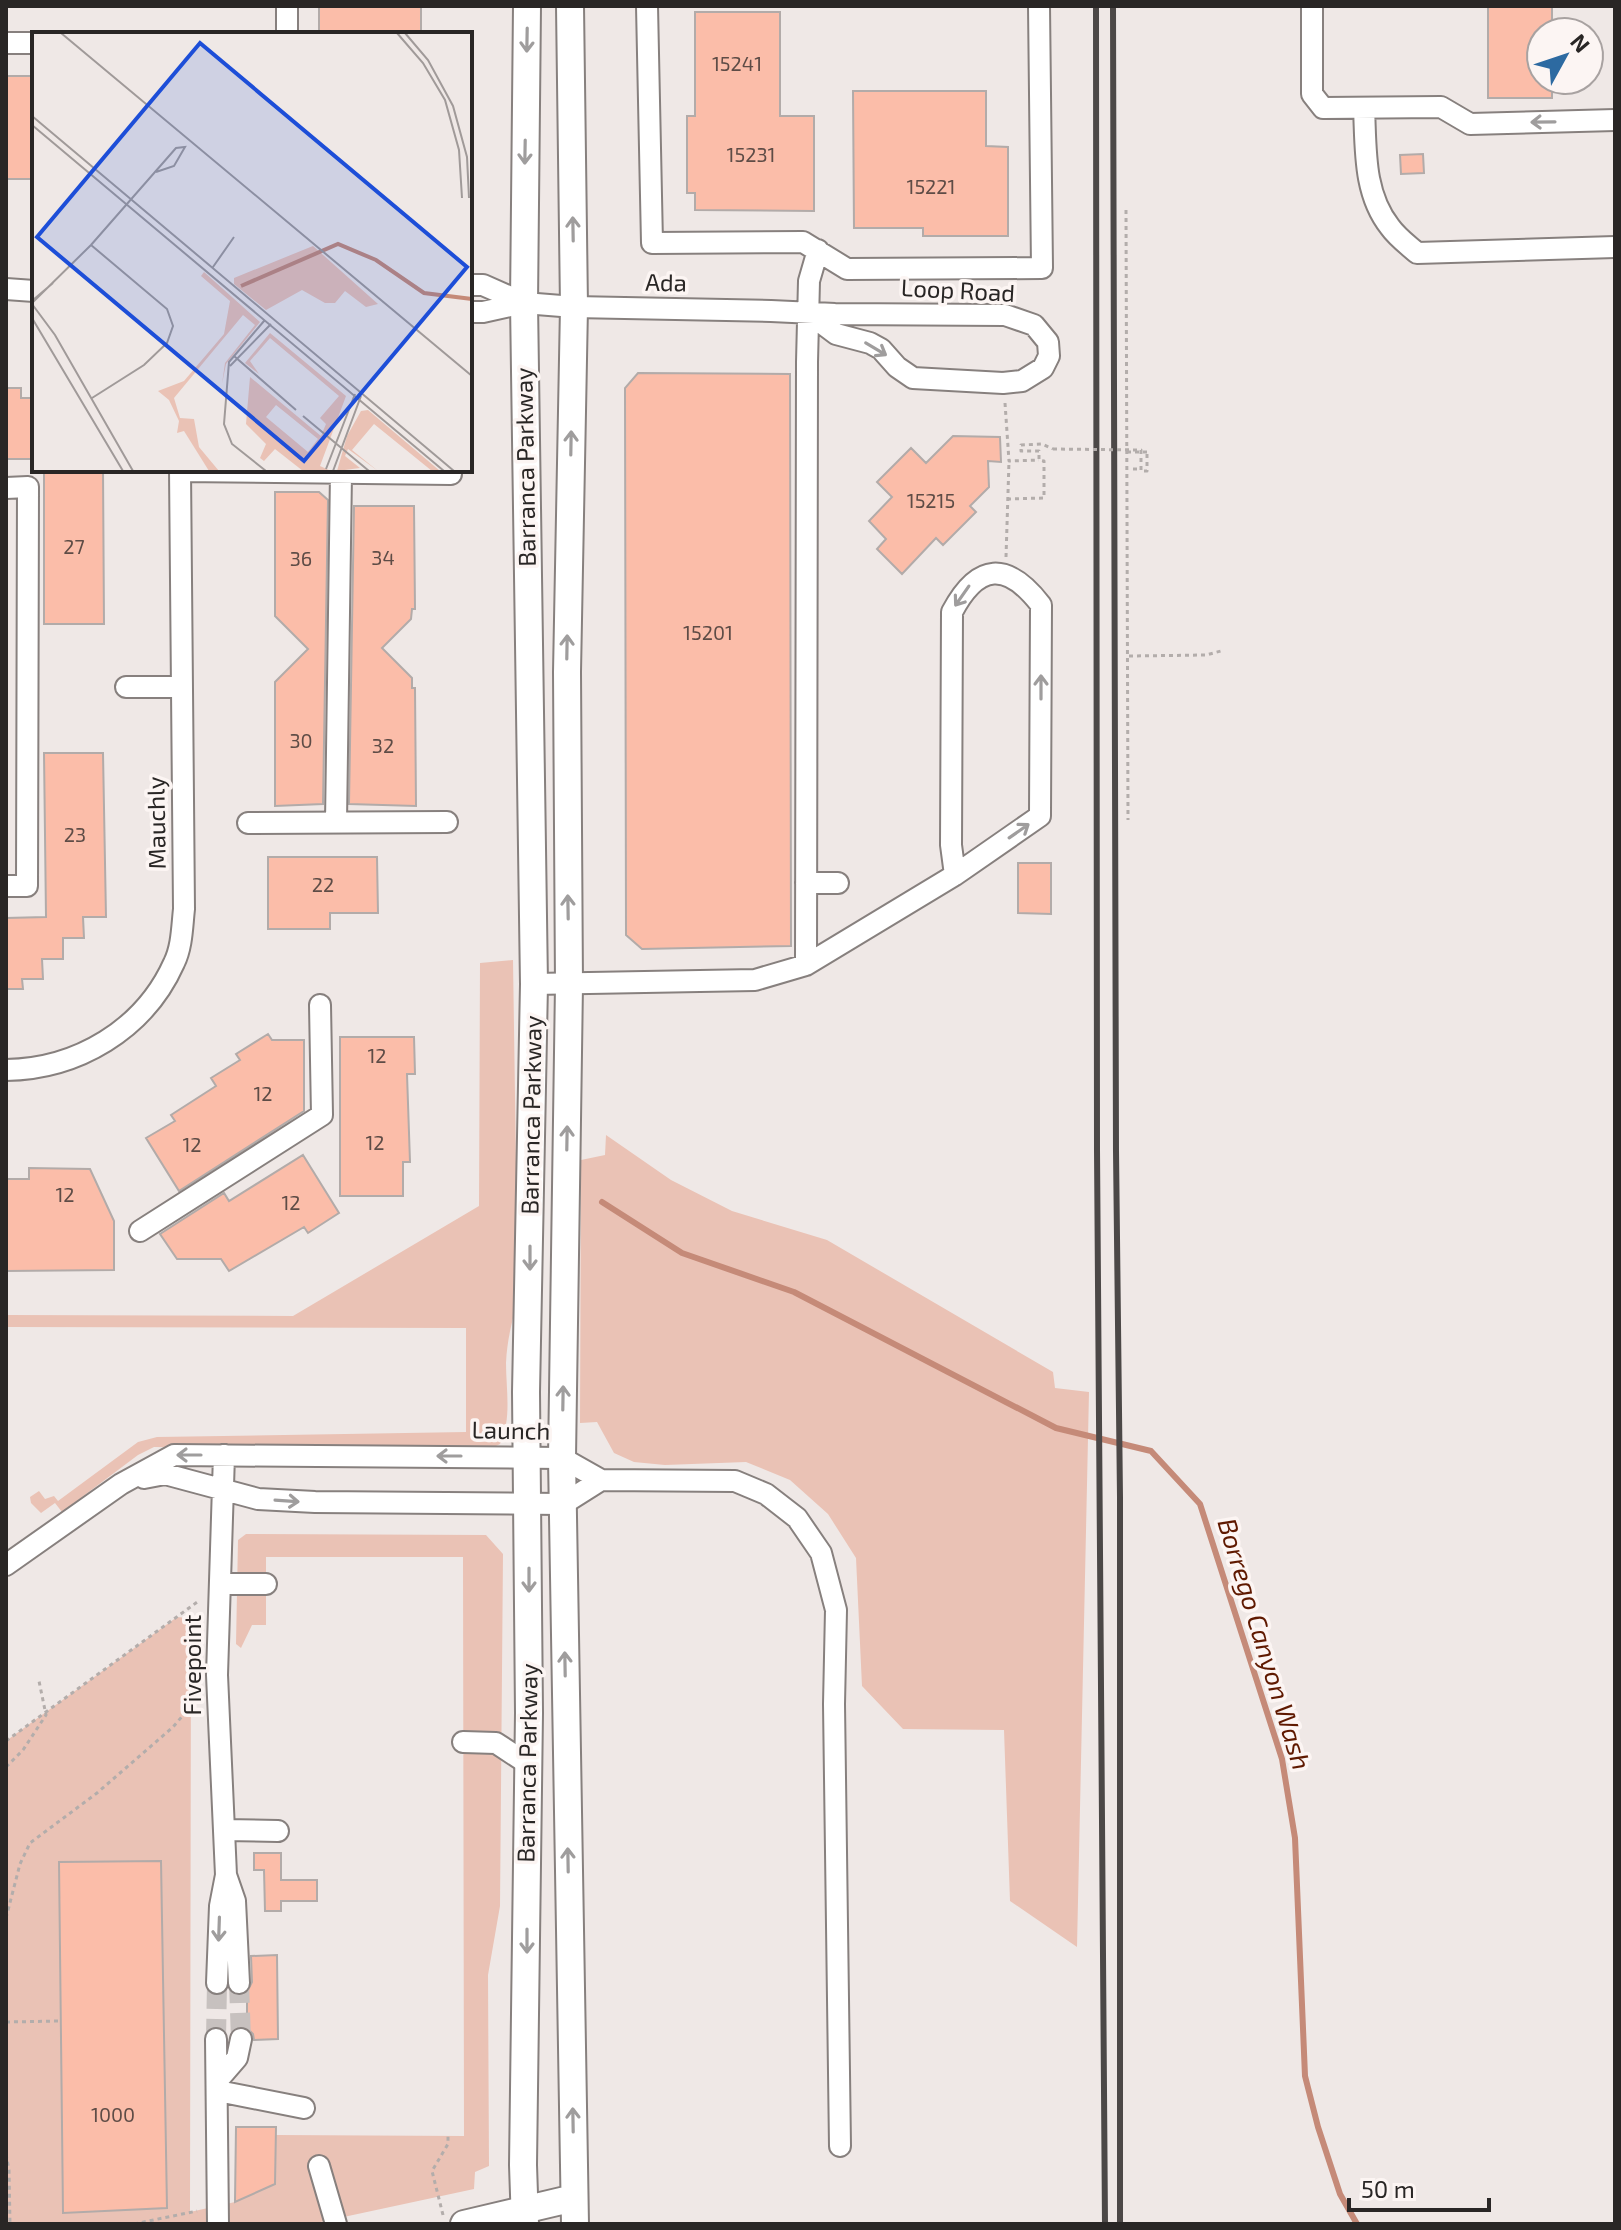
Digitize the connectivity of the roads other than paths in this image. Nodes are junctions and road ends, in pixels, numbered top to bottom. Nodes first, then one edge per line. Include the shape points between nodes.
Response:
1 (287, 6) edge
2 (527, 6) edge
3 (570, 6) edge
4 (647, 6) edge
5 (1039, 6) edge
6 (1312, 6) edge
7 (287, 32) edge
8 (6, 43) edge
9 (32, 43) edge
10 (1364, 108) junction
11 (1615, 120) edge
12 (1615, 247) edge
13 (818, 250) junction
14 (472, 285) edge
15 (6, 289) edge
16 (32, 291) edge
17 (524, 303) junction
18 (574, 307) junction
19 (472, 312) edge
20 (808, 313) junction
21 (180, 472) edge
22 (287, 472) edge
23 (341, 473) junction
24 (451, 474) dead end
25 (6, 488) edge
26 (126, 687) dead end
27 (181, 687) junction
28 (336, 822) junction
29 (447, 822) dead end
30 (248, 823) dead end
31 (955, 875) junction
32 (806, 883) junction
33 (838, 883) dead end
34 (6, 886) edge
35 (806, 965) junction
36 (534, 984) junction
37 (569, 985) junction
38 (320, 1005) dead end
39 (6, 1070) edge
40 (140, 1231) dead end
41 (224, 1455) junction
42 (527, 1456) junction
43 (562, 1458) junction
44 (601, 1480) junction
45 (121, 1484) junction
46 (223, 1489) junction
47 (527, 1502) junction
48 (563, 1504) junction
49 (6, 1565) edge
50 (220, 1584) junction
51 (266, 1584) dead end
52 (463, 1742) dead end
53 (528, 1764) junction
54 (224, 1830) junction
55 (278, 1831) dead end
56 (226, 1875) junction
57 (217, 1983) tunnel mouth
58 (239, 1983) tunnel mouth
59 (216, 2039) tunnel mouth
60 (241, 2039) tunnel mouth
61 (218, 2086) junction
62 (304, 2108) dead end
63 (840, 2146) dead end
64 (319, 2166) dead end
65 (574, 2211) edge
66 (525, 2217) edge
67 (218, 2218) edge
68 (336, 2224) edge
69 (464, 2224) edge

1 - 7 street
2 -> 17 main road, Barranca Parkway
18 -> 3 main road, Barranca Parkway
4 - 13 street via 652,243 803,242
5 - 13 street via 1042,268 847,269
6 - 10 street via 1312,94 1323,108
8 - 9 street
11 -> 10 street via 1470,124 1441,107
10 - 12 street via 1367,178 1373,196 1389,227 1417,253
13 - 20 street via 809,281
14 - 17 street, Ada
15 - 16 street
17 - 18 street, Ada
17 - 19 street, Ada
17 - 36 main road, Barranca Parkway
18 - 20 street, Ada
37 -> 18 main road, Barranca Parkway via 567,672
20 -> 20 street, Loop Road via 836,334 881,349 913,378 1022,381 1043,368 1049,356 1040,330 1005,315
20 - 32 street via 799,669
21 - 27 street, Mauchly
22 - 23 street
23 - 24 street
23 - 28 street
25 - 34 street via 28,487 27,886
26 - 27 street
27 - 39 street, Mauchly via 184,909 175,962 160,989 121,1031 63,1063
28 - 29 street
28 - 30 street
31 -> 31 street via 1040,816 1041,605 1027,587 1006,574 974,580 952,612
31 - 35 street
32 - 33 street
32 - 35 street
35 - 37 street via 755,980
36 - 37 street
36 -> 42 main road, Barranca Parkway
43 -> 37 main road, Barranca Parkway
38 - 40 street via 322,1115
42 -> 41 street, Launch
41 -> 45 street, Launch via 174,1455
41 - 46 street, Fivepoint
42 - 43 street, Launch
42 - 47 main road, Barranca Parkway
43 - 44 street, Launch
43 - 48 main road, Barranca Parkway
44 - 48 street
44 - 63 street via 735,1481 766,1494 797,1518 821,1553 836,1610
45 - 46 street, Launch via 165,1474
45 - 49 street, Launch
46 -> 47 street, Launch via 258,1499 315,1502
46 - 50 street, Fivepoint
47 - 48 street, Launch
47 -> 53 main road, Barranca Parkway
65 -> 48 main road, Barranca Parkway
50 - 51 street
50 - 54 street, Fivepoint via 217,1675
52 - 53 street via 496,1743
53 -> 66 main road, Barranca Parkway
54 - 55 street
54 - 56 street, Fivepoint
56 -> 57 street, Fivepoint
56 - 58 street, Fivepoint via 235,1901
59 - 61 street
60 - 61 street via 237,2058
61 - 62 street
61 - 67 street
64 - 68 street
65 - 66 main road
66 - 69 main road

